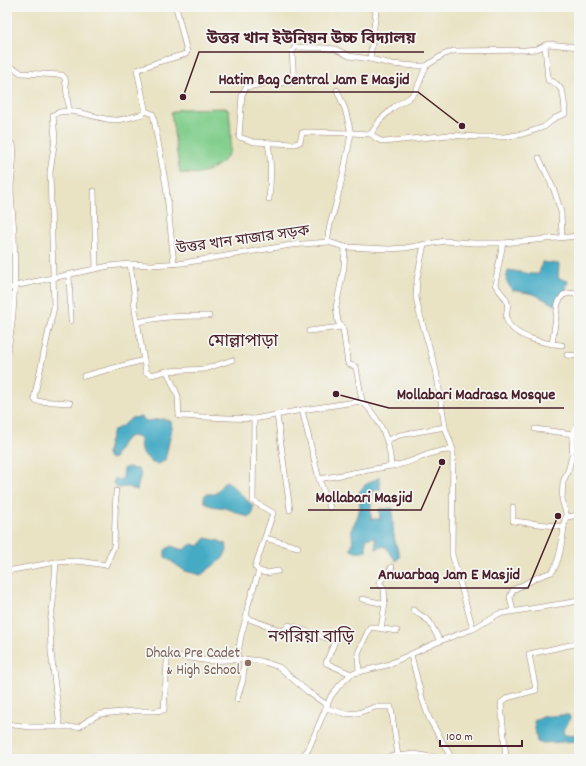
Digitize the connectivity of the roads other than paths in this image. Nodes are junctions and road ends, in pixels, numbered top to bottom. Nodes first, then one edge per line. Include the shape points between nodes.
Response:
1 (176, 7) edge
2 (369, 7) edge
3 (545, 45) junction
4 (579, 47) edge
5 (370, 59) junction
6 (426, 66) junction
7 (7, 68) edge
8 (337, 90) dead end
9 (69, 111) junction
10 (145, 111) junction
11 (351, 133) junction
12 (371, 134) junction
13 (13, 144) dead end
14 (268, 144) junction
15 (539, 158) dead end
16 (94, 191) dead end
17 (269, 199) dead end
18 (579, 236) edge
19 (562, 238) junction
20 (328, 242) junction
21 (503, 243) junction
22 (424, 244) junction
23 (345, 247) junction
24 (130, 264) junction
25 (174, 264) junction
26 (96, 269) junction
27 (69, 274) junction
28 (53, 278) junction
29 (14, 287) junction
30 (7, 289) edge
31 (579, 295) edge
32 (209, 316) dead end
33 (71, 321) dead end
34 (138, 322) junction
35 (341, 327) junction
36 (310, 331) dead end
37 (552, 344) junction
38 (562, 345) dead end
39 (7, 353) edge
40 (566, 355) dead end
41 (579, 356) edge
42 (144, 360) junction
43 (232, 360) dead end
44 (167, 370) junction
45 (84, 376) dead end
46 (362, 401) junction
47 (70, 404) dead end
48 (302, 410) junction
49 (277, 415) junction
50 (254, 419) junction
51 (579, 420) edge
52 (445, 426) junction
53 (535, 429) dead end
54 (576, 435) edge
55 (387, 440) junction
56 (453, 450) junction
57 (391, 466) junction
58 (319, 479) junction
59 (116, 491) dead end
60 (513, 507) dead end
61 (330, 508) dead end
62 (290, 510) dead end
63 (579, 515) edge
64 (567, 517) junction
65 (564, 527) junction
66 (265, 538) junction
67 (298, 547) dead end
68 (56, 562) junction
69 (392, 567) dead end
70 (278, 570) dead end
71 (7, 571) edge
72 (259, 571) junction
73 (362, 599) dead end
74 (579, 601) edge
75 (385, 604) junction
76 (413, 610) dead end
77 (513, 611) junction
78 (246, 618) junction
79 (381, 629) junction
80 (473, 629) junction
81 (397, 631) dead end
82 (440, 641) junction
83 (579, 643) edge
84 (411, 655) junction
85 (238, 659) junction
86 (244, 659) junction
87 (359, 672) junction
88 (351, 674) junction
89 (237, 699) dead end
90 (326, 706) junction
91 (7, 724) edge
92 (60, 727) junction
93 (398, 756) junction
94 (300, 759) edge
95 (386, 759) edge
96 (441, 759) edge
97 (452, 759) edge
98 (506, 759) edge

1 - 10 street via 187,52 137,70
2 - 5 street via 376,11
3 - 4 street
3 - 6 street via 525,50 453,51
3 - 12 street via 548,80 561,87 566,114 555,118 544,127 504,137 449,135 384,142
5 - 6 street via 392,64
5 - 14 street via 349,56 335,49 295,47 292,52 294,82 272,82 246,87 242,95 239,137
6 - 12 street via 416,91 380,120
7 - 9 street via 12,67 21,73 62,75 65,78
8 - 11 street via 346,110
9 - 10 street via 117,120 143,114
9 - 28 street via 56,113 52,120 55,139 50,172
10 - 25 street via 152,113 154,121 166,186
11 - 12 street
11 - 14 street via 306,132 302,133 300,142 295,144
11 - 20 street via 346,165 327,232
13 - 29 street via 11,186
14 - 17 street via 272,172
15 - 19 street via 559,205
16 - 26 street
18 - 19 street, উত্তর খান মাজার সড়ক
19 - 21 street, উত্তর খান মাজার সড়ক
20 - 23 street, উত্তর খান মাজার সড়ক
20 - 25 street, উত্তর খান মাজার সড়ক via 291,244
21 - 22 street, উত্তর খান মাজার সড়ক via 445,241
21 - 37 street via 495,284 508,304 507,321 521,334
22 - 23 street, উত্তর খান মাজার সড়ক via 390,249
22 - 52 street via 416,297 436,370
23 - 35 street via 344,267 336,306 336,317
24 - 25 street, উত্তর খান মাজার সড়ক
24 - 26 street, উত্তর খান মাজার সড়ক
24 - 34 street via 134,310
26 - 27 street, উত্তর খান মাজার সড়ক
27 - 28 street, উত্তর খান মাজার সড়ক
27 - 33 street
28 - 29 street, উত্তর খান মাজার সড়ক
28 - 47 street via 53,314 34,398 36,401
29 - 30 street, উত্তর খান মাজার সড়ক
29 - 39 street via 13,321
31 - 37 street via 563,295 558,304
32 - 34 street via 169,316
34 - 42 street
35 - 36 street
35 - 46 street via 348,364 356,367
37 - 38 street
40 - 41 street
42 - 44 street via 148,374
42 - 45 street
43 - 44 street via 205,369
44 - 50 street via 178,396 179,416
46 - 48 street
46 - 55 street via 372,410
48 - 49 street
48 - 58 street
49 - 50 street
49 - 62 street
50 - 66 street via 252,501 273,512
51 - 54 street
52 - 55 street
52 - 56 street
53 - 54 street
54 - 64 street via 569,468 563,482 562,499
55 - 57 street
56 - 57 street via 430,453
56 - 80 street via 452,554
57 - 58 street
58 - 61 street
59 - 68 street via 114,546 106,565 78,561
60 - 65 street via 513,521
63 - 64 street
64 - 65 street
65 - 77 street via 554,569 513,590 510,597
66 - 67 street
66 - 72 street via 255,567
68 - 71 street
68 - 92 street via 50,623
69 - 75 street via 378,583 384,588
70 - 72 street via 266,573
72 - 78 street
73 - 75 street
74 - 77 street
75 - 79 street
76 - 82 street via 429,621
77 - 80 street via 498,614
78 - 85 street via 240,636
78 - 88 street via 284,631 289,625 335,641 326,663
79 - 81 street
79 - 87 street via 370,627 358,653
80 - 82 street
82 - 84 street
83 - 98 street via 529,654 536,690 507,698 501,703
84 - 87 street via 387,666
84 - 97 street via 429,718
85 - 86 street
85 - 92 street via 210,661 171,655 168,658 164,710 100,714 79,727
86 - 89 street via 243,680
86 - 90 street via 279,667
87 - 88 street
88 - 90 street via 339,686
90 - 93 street via 346,714 375,707 391,708
90 - 94 street via 308,750
91 - 92 street
93 - 95 street
93 - 96 street via 415,754

